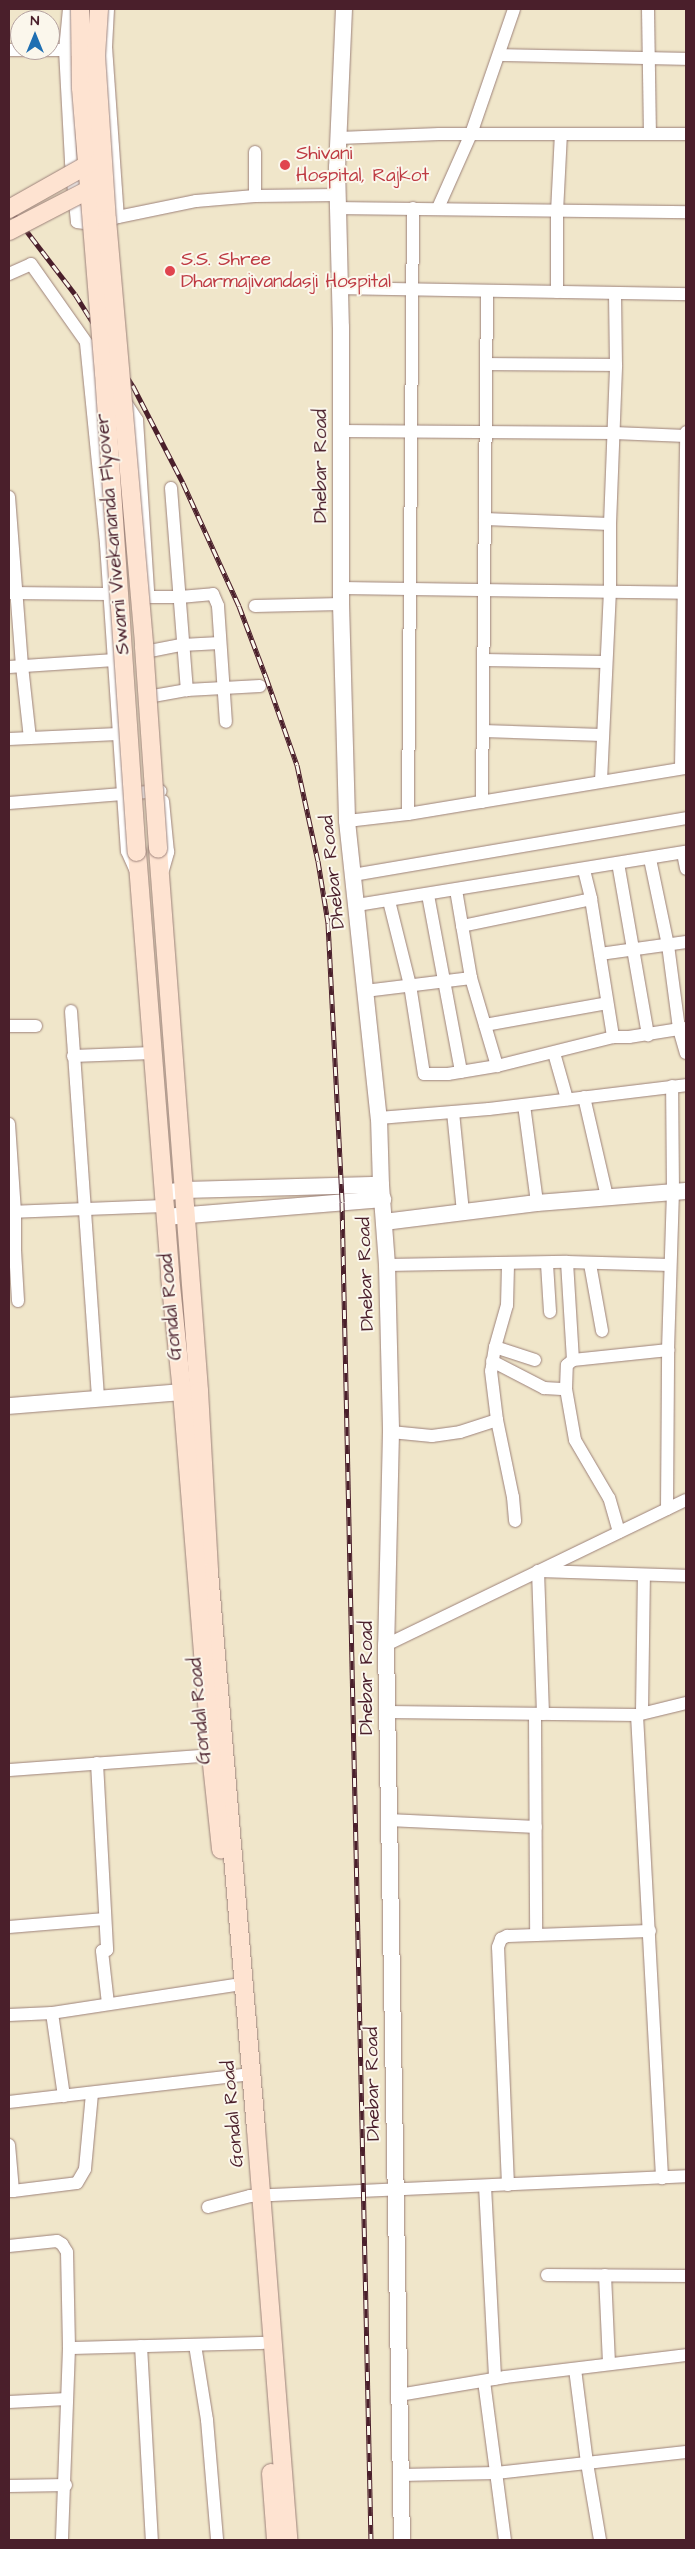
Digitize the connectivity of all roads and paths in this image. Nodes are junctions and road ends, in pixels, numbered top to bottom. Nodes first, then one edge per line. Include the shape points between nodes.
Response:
1 (70, 9) edge
2 (80, 9) edge
3 (99, 9) edge
4 (108, 9) edge
5 (344, 9) edge
6 (514, 9) edge
7 (648, 9) edge
8 (106, 47) junction
9 (9, 50) edge
10 (65, 50) junction
11 (499, 55) junction
12 (649, 58) junction
13 (686, 59) edge
14 (650, 133) junction
15 (471, 134) junction
16 (562, 134) junction
17 (686, 134) edge
18 (339, 138) junction
19 (255, 152) dead end
20 (95, 163) junction
21 (97, 188) junction
22 (255, 196) junction
23 (338, 202) junction
24 (413, 208) junction
25 (438, 208) junction
26 (9, 209) edge
27 (557, 212) junction
28 (686, 212) edge
29 (118, 217) junction
30 (9, 231) edge
31 (9, 274) edge
32 (340, 288) junction
33 (412, 289) junction
34 (487, 291) junction
35 (557, 292) junction
36 (615, 293) junction
37 (686, 294) edge
38 (86, 340) junction
39 (486, 364) junction
40 (616, 365) junction
41 (411, 430) junction
42 (340, 431) junction
43 (485, 432) junction
44 (614, 433) junction
45 (686, 434) edge
46 (171, 488) dead end
47 (9, 497) edge
48 (484, 519) junction
49 (610, 524) junction
50 (410, 589) junction
51 (484, 590) junction
52 (610, 592) junction
53 (13, 593) edge
54 (685, 593) edge
55 (109, 594) junction
56 (341, 596) junction
57 (148, 597) junction
58 (180, 597) junction
59 (255, 606) dead end
60 (220, 643) junction
61 (182, 645) junction
62 (150, 650) junction
63 (114, 660) junction
64 (483, 660) junction
65 (606, 662) junction
66 (15, 667) edge
67 (260, 686) dead end
68 (223, 688) junction
69 (187, 690) junction
70 (153, 696) junction
71 (226, 722) dead end
72 (483, 731) junction
73 (118, 734) junction
74 (602, 735) junction
75 (30, 738) junction
76 (9, 739) edge
77 (684, 768) edge
78 (600, 781) junction
79 (162, 791) junction
80 (124, 795) junction
81 (482, 802) junction
82 (9, 803) edge
83 (408, 814) junction
84 (686, 818) edge
85 (347, 821) junction
86 (685, 852) edge
87 (650, 859) junction
88 (618, 863) junction
89 (686, 869) edge
90 (584, 870) junction
91 (353, 875) junction
92 (161, 877) junction
93 (139, 878) junction
94 (456, 890) junction
95 (428, 895) junction
96 (591, 899) junction
97 (389, 901) junction
98 (357, 906) junction
99 (462, 926) junction
100 (686, 942) edge
101 (668, 944) junction
102 (634, 949) junction
103 (600, 954) junction
104 (471, 978) junction
105 (445, 981) junction
106 (410, 985) junction
107 (365, 990) junction
108 (607, 1003) junction
109 (71, 1011) dead end
110 (485, 1025) junction
111 (9, 1026) edge
112 (36, 1026) dead end
113 (682, 1029) edge
114 (648, 1034) junction
115 (613, 1036) junction
116 (152, 1053) junction
117 (554, 1053) junction
118 (686, 1053) edge
119 (72, 1056) junction
120 (497, 1066) junction
121 (461, 1072) junction
122 (686, 1085) edge
123 (672, 1086) junction
124 (584, 1097) junction
125 (567, 1099) junction
126 (524, 1105) junction
127 (454, 1112) junction
128 (380, 1118) junction
129 (9, 1124) edge
130 (184, 1190) junction
131 (679, 1191) edge
132 (382, 1192) junction
133 (607, 1197) junction
134 (537, 1203) junction
135 (164, 1206) junction
136 (84, 1209) junction
137 (12, 1212) edge
138 (463, 1213) junction
139 (185, 1215) junction
140 (384, 1222) junction
141 (568, 1262) junction
142 (547, 1264) junction
143 (590, 1264) junction
144 (508, 1265) junction
145 (387, 1266) junction
146 (670, 1266) junction
147 (18, 1301) dead end
148 (550, 1312) dead end
149 (602, 1330) dead end
150 (495, 1346) junction
151 (668, 1350) junction
152 (535, 1360) dead end
153 (573, 1360) junction
154 (492, 1361) junction
155 (566, 1389) junction
156 (199, 1391) junction
157 (182, 1392) junction
158 (98, 1399) junction
159 (9, 1406) edge
160 (497, 1420) junction
161 (391, 1432) junction
162 (686, 1500) edge
163 (667, 1509) junction
164 (515, 1521) dead end
165 (619, 1532) junction
166 (538, 1571) junction
167 (644, 1574) junction
168 (686, 1576) edge
169 (386, 1644) junction
170 (686, 1703) edge
171 (387, 1712) junction
172 (539, 1714) junction
173 (639, 1714) junction
174 (210, 1755) junction
175 (97, 1763) junction
176 (9, 1770) edge
177 (389, 1820) junction
178 (536, 1826) junction
179 (105, 1919) junction
180 (9, 1926) edge
181 (650, 1931) junction
182 (536, 1935) junction
183 (234, 1986) junction
184 (108, 2004) junction
185 (52, 2013) junction
186 (9, 2015) edge
187 (246, 2075) junction
188 (92, 2093) junction
189 (64, 2096) junction
190 (9, 2102) edge
191 (9, 2145) edge
192 (686, 2176) edge
193 (662, 2178) junction
194 (508, 2185) junction
195 (485, 2186) junction
196 (11, 2191) edge
197 (395, 2191) junction
198 (256, 2195) junction
199 (208, 2207) dead end
200 (9, 2246) edge
201 (548, 2274) dead end
202 (605, 2275) junction
203 (686, 2276) edge
204 (263, 2344) junction
205 (195, 2345) junction
206 (141, 2346) junction
207 (69, 2348) junction
208 (686, 2355) edge
209 (609, 2364) junction
210 (575, 2368) junction
211 (490, 2380) junction
212 (399, 2395) junction
213 (67, 2399) junction
214 (9, 2402) edge
215 (686, 2452) edge
216 (587, 2463) junction
217 (496, 2473) junction
218 (401, 2475) junction
219 (66, 2485) junction
220 (9, 2486) edge
221 (62, 2540) edge
222 (152, 2540) edge
223 (217, 2540) edge
224 (276, 2540) edge
225 (288, 2540) edge
226 (402, 2540) edge
227 (505, 2540) edge
228 (600, 2540) edge

1 - 10 street
2 - 20 main road, Swami Vivekananda Flyover, bridge via 79,48
3 - 20 main road, Swami Vivekananda Flyover, bridge
4 - 8 street
5 - 18 street, Dhebar Road
6 - 11 street
7 - 12 street
8 - 10 street
8 - 29 street
9 - 10 street
10 - 29 street via 78,222 98,225
11 - 12 street
11 - 15 street
12 - 13 street
12 - 14 street
14 - 16 street
14 - 17 street
15 - 16 street
15 - 18 street
15 - 25 street
16 - 27 street
18 - 23 street, Dhebar Road
19 - 22 street
20 - 21 main road, Swami Vivekananda Flyover, bridge
20 - 26 main road, bridge
21 - 30 main road, bridge
21 - 92 main road, Swami Vivekananda Flyover, bridge via 144,647
21 - 93 main road, Swami Vivekananda Flyover, bridge
22 - 23 street
22 - 29 street via 196,202
23 - 24 street
23 - 32 street, Dhebar Road
24 - 25 street
24 - 33 street
25 - 27 street
27 - 28 street
27 - 35 street
31 - 38 street via 31,264
32 - 33 street
32 - 42 street, Dhebar Road
33 - 34 street
33 - 41 street
34 - 35 street
34 - 39 street
35 - 36 street
36 - 37 street
36 - 40 street
38 - 55 street
38 - 57 street via 137,420
39 - 40 street
39 - 43 street
40 - 44 street
41 - 42 street
41 - 43 street
41 - 50 street
42 - 56 street, Dhebar Road
43 - 44 street
43 - 48 street
44 - 45 street
44 - 49 street
45 - 54 street
46 - 58 street
47 - 53 street
48 - 49 street
48 - 51 street
49 - 52 street
50 - 51 street
50 - 56 street
50 - 83 street
51 - 52 street
51 - 64 street
52 - 54 street
52 - 65 street
53 - 55 street
53 - 66 street
54 - 77 street
55 - 63 street
56 - 59 street
56 - 85 street, Dhebar Road
57 - 58 street
57 - 62 street
58 - 60 street via 213,594 218,606
58 - 61 street
60 - 61 street
60 - 68 street
61 - 62 street
61 - 69 street
62 - 70 street
63 - 66 street
63 - 73 street
64 - 65 street
64 - 72 street
65 - 74 street
66 - 75 street
67 - 68 street
68 - 69 street
68 - 71 street
69 - 70 street
70 - 79 street
72 - 74 street
72 - 81 street
73 - 75 street
73 - 80 street
74 - 78 street
75 - 76 street
77 - 78 street
78 - 81 street
79 - 80 street
79 - 92 street via 168,852
80 - 82 street
80 - 93 street via 127,851
81 - 83 street
83 - 85 street
84 - 91 street
85 - 91 street, Dhebar Road
86 - 87 street
86 - 89 street
87 - 88 street
87 - 101 street
88 - 90 street
88 - 102 street
90 - 94 street
90 - 96 street
91 - 98 street, Dhebar Road
92 - 130 main road, Gondal Road
93 - 116 main road, Gondal Road
94 - 95 street
94 - 99 street
95 - 97 street
95 - 105 street
96 - 99 street
96 - 103 street
97 - 98 street
97 - 106 street
98 - 107 street, Dhebar Road
99 - 104 street
100 - 101 street
101 - 102 street
101 - 113 street
102 - 103 street
102 - 114 street
103 - 108 street
104 - 105 street
104 - 110 street
105 - 106 street
105 - 121 street
106 - 107 street
106 - 121 street via 424,1074
107 - 128 street, Dhebar Road
108 - 110 street
108 - 115 street
109 - 119 street
110 - 120 street
111 - 112 street
113 - 114 street
113 - 118 street
114 - 115 street via 629,1038
115 - 117 street
116 - 119 street
116 - 135 main road, Gondal Road
117 - 120 street
117 - 125 street
119 - 136 street
120 - 121 street
122 - 123 street
123 - 124 street
123 - 131 street
124 - 125 street
124 - 133 street
125 - 126 street
126 - 127 street
126 - 134 street
127 - 128 street
127 - 138 street
128 - 132 street, Dhebar Road
129 - 137 street
130 - 132 street
130 - 135 street
130 - 139 main road, Gondal Road
131 - 133 street
131 - 146 street
132 - 139 street
132 - 140 street, Dhebar Road
133 - 134 street
134 - 138 street
135 - 136 street
135 - 139 street
135 - 157 main road, Gondal Road
136 - 137 street
136 - 158 street
137 - 147 street
138 - 140 street
139 - 156 main road, Gondal Road
140 - 145 street, Dhebar Road
141 - 142 street
141 - 143 street
141 - 153 street
142 - 144 street
142 - 148 street
143 - 146 street
143 - 149 street
144 - 145 street
144 - 150 street via 507,1305
145 - 161 street, Dhebar Road
146 - 151 street
150 - 152 street
150 - 154 street
151 - 153 street
151 - 163 street
153 - 155 street via 567,1365
154 - 155 street via 544,1388
154 - 160 street
155 - 165 street via 575,1440 609,1498
156 - 157 street
156 - 187 main road, Gondal Road via 208,1572
157 - 158 street
157 - 174 main road, Gondal Road
158 - 159 street
160 - 161 street via 460,1432 432,1436
160 - 164 street via 509,1472
161 - 169 street, Dhebar Road
162 - 163 street
163 - 165 street
165 - 166 street
166 - 167 street
166 - 169 street
166 - 172 street
167 - 168 street
167 - 173 street
169 - 171 street, Dhebar Road
170 - 173 street
171 - 172 street
171 - 177 street, Dhebar Road
172 - 173 street
172 - 178 street
173 - 181 street
174 - 175 street
174 - 183 main road, Gondal Road
175 - 176 street
175 - 179 street
177 - 178 street
177 - 197 street, Dhebar Road
178 - 182 street
179 - 180 street
179 - 184 street via 107,1950 102,1951
181 - 182 street
181 - 193 street
182 - 194 street via 507,1936 498,1947
183 - 184 street
183 - 187 main road, Gondal Road
184 - 185 street
185 - 186 street
185 - 189 street
187 - 188 street
187 - 198 main road, Gondal Road
188 - 189 street
188 - 196 street via 85,2169 77,2183
189 - 190 street
191 - 196 street
192 - 193 street
193 - 194 street
194 - 195 street
195 - 197 street
195 - 211 street
197 - 198 street
197 - 212 street, Dhebar Road
198 - 199 street
198 - 204 main road, Gondal Road
198 - 225 main road, Gondal Road
200 - 207 street via 57,2241 67,2252
201 - 202 street
202 - 203 street
202 - 209 street
204 - 205 street
204 - 224 main road, Gondal Road
205 - 206 street
205 - 223 street via 207,2420
206 - 207 street
206 - 222 street
207 - 213 street
208 - 209 street
209 - 210 street
210 - 211 street
210 - 216 street
211 - 212 street
211 - 217 street
212 - 218 street, Dhebar Road
213 - 214 street
213 - 219 street
215 - 216 street
216 - 217 street
216 - 228 street
217 - 218 street
217 - 227 street
218 - 226 street, Dhebar Road
219 - 220 street
219 - 221 street

